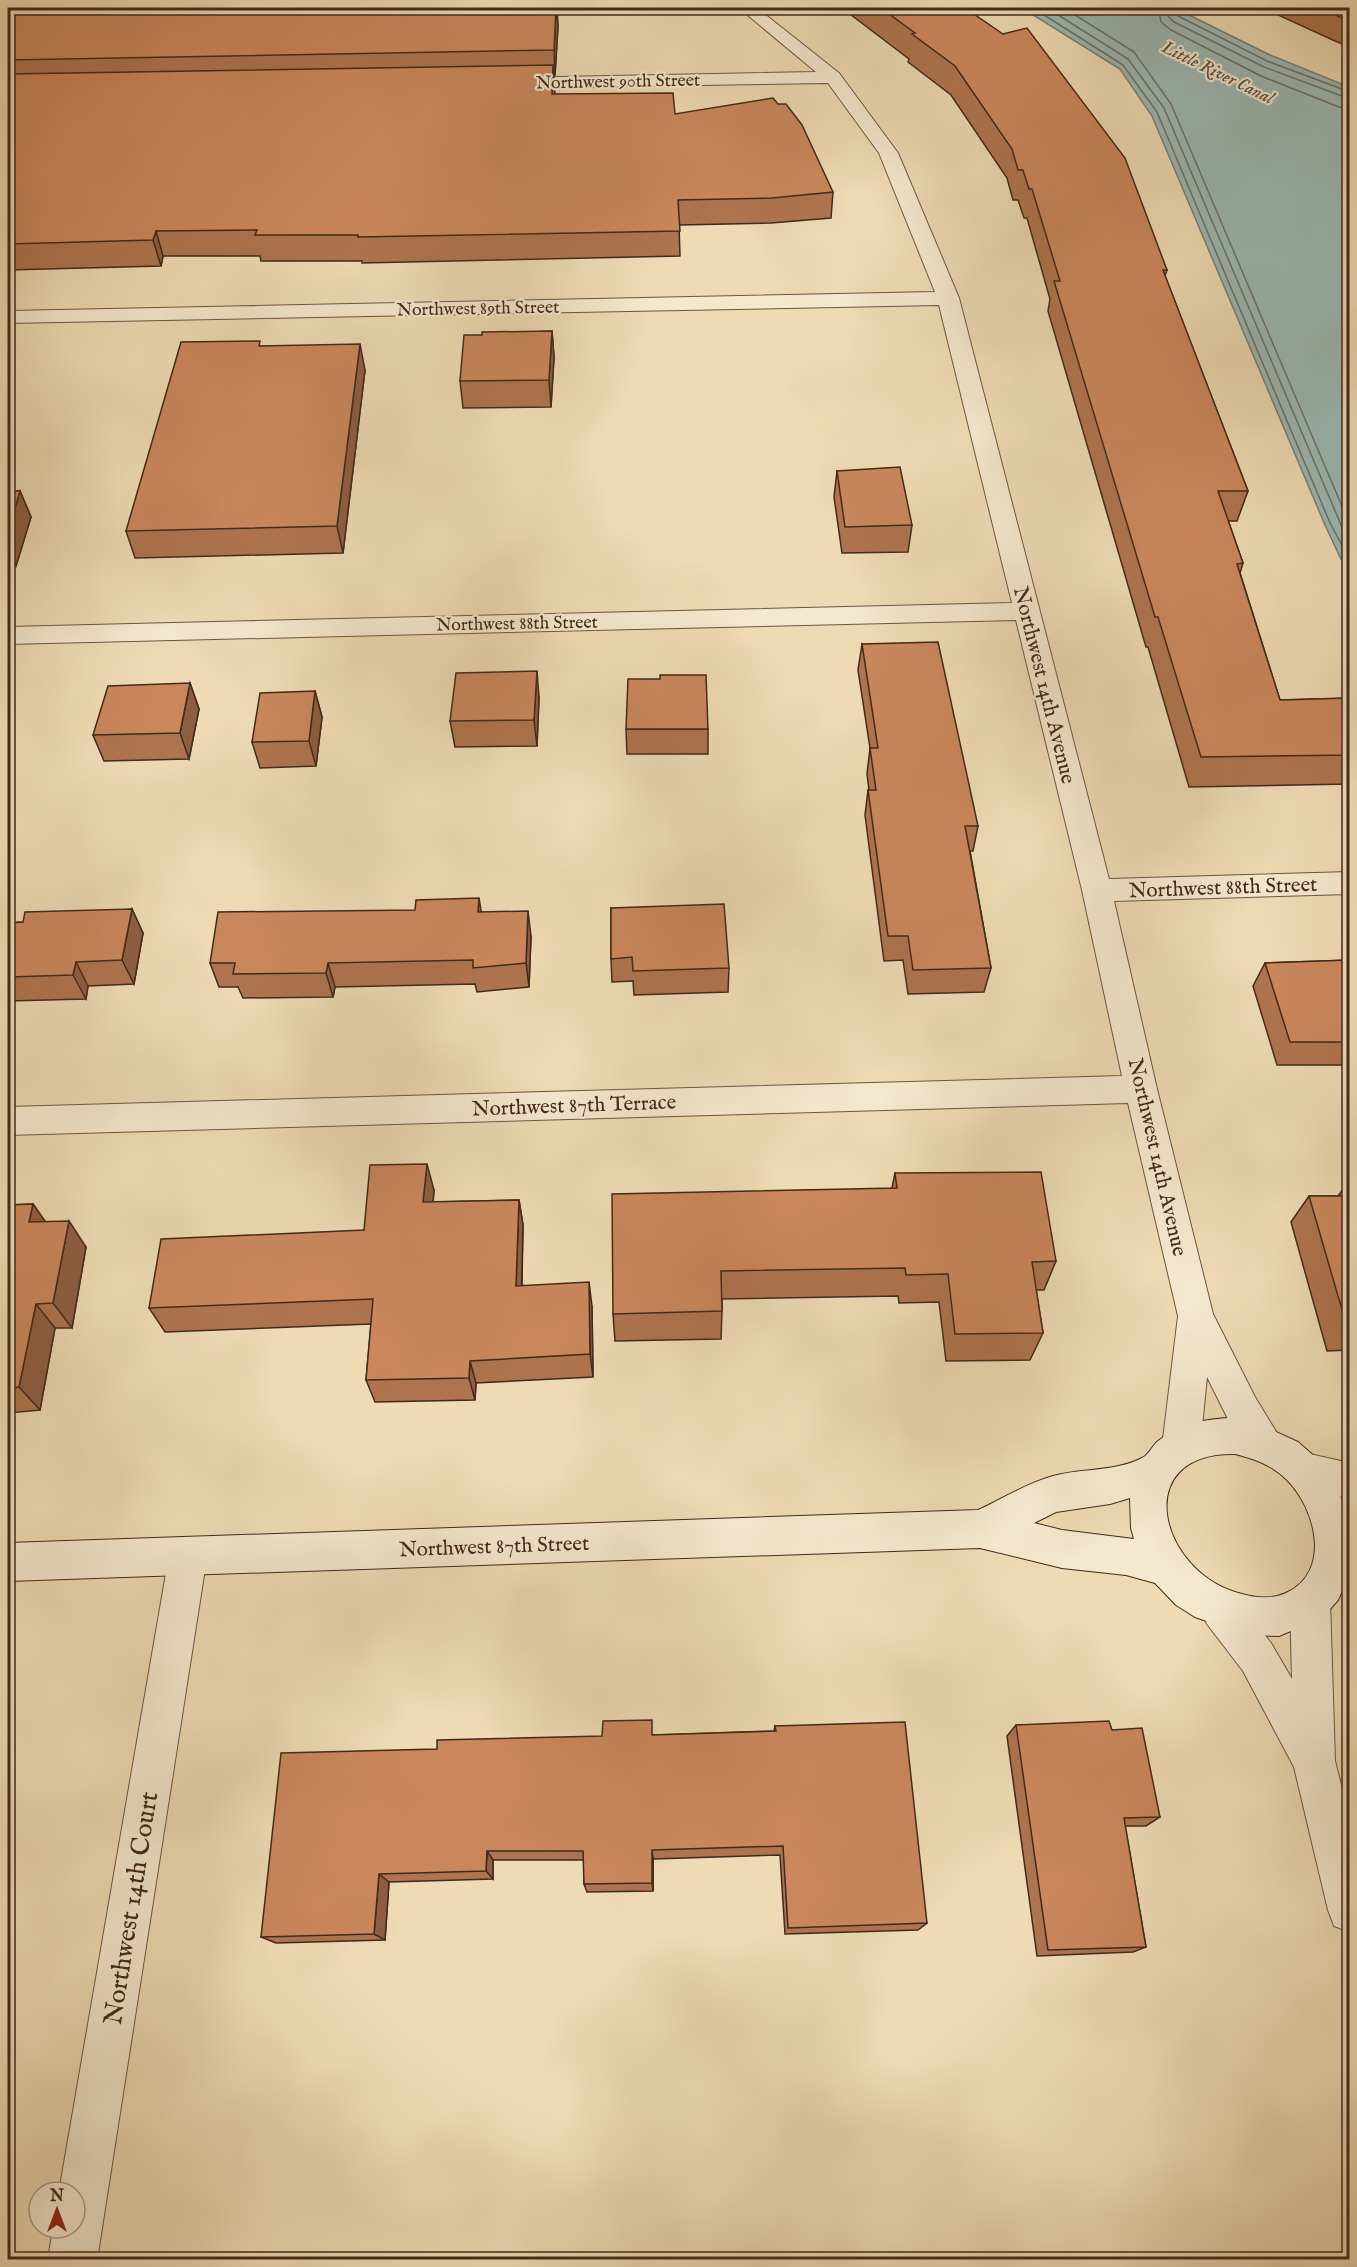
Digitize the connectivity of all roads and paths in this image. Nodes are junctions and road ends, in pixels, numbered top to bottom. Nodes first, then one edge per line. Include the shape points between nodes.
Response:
1 (747, 8) edge
2 (833, 78) junction
3 (486, 84) edge
4 (948, 298) junction
5 (8, 317) edge
6 (1026, 611) junction
7 (8, 636) edge
8 (1350, 884) edge
9 (1097, 890) junction
10 (1141, 1089) junction
11 (8, 1121) edge
12 (1196, 1316) junction
13 (1264, 1443) junction
14 (1169, 1459) junction
15 (1305, 1471) junction
16 (1350, 1481) edge
17 (980, 1529) junction
18 (188, 1556) junction
19 (8, 1562) edge
20 (1342, 1566) edge
21 (1167, 1567) junction
22 (1310, 1602) junction
23 (1221, 1610) junction
24 (1314, 1761) junction
25 (1350, 1910) edge
26 (72, 2259) edge

1 - 2 street, Northwest 14th Avenue
2 - 3 street, Northwest 90th Street
2 - 4 street, Northwest 14th Avenue via 888,153
4 - 5 street, Northwest 89th Street
4 - 6 street, Northwest 14th Avenue
6 - 7 street, Northwest 88th Street
6 - 9 street, Northwest 14th Avenue
8 - 9 street, Northwest 88th Street
9 - 10 street, Northwest 14th Avenue
10 - 11 street, Northwest 87th Terrace
10 - 12 street, Northwest 14th Avenue
12 - 13 street, Northwest 14th Avenue via 1242,1409
12 - 14 street, Northwest 14th Avenue
13 - 14 street via 1235,1436 1206,1437
13 - 15 street
14 - 17 street, Northwest 87th Street via 1110,1486 1053,1494
14 - 21 street via 1148,1493 1147,1518
15 - 16 street
15 - 20 street via 1334,1518
17 - 18 street, Northwest 87th Street
17 - 21 street, Northwest 87th Street via 1062,1549 1126,1556
18 - 19 street, Northwest 87th Street
18 - 26 street, Northwest 14th Court
20 - 22 street
21 - 23 street via 1191,1592
22 - 23 street via 1284,1615 1253,1617
22 - 24 street
23 - 24 street via 1257,1657
24 - 25 street

